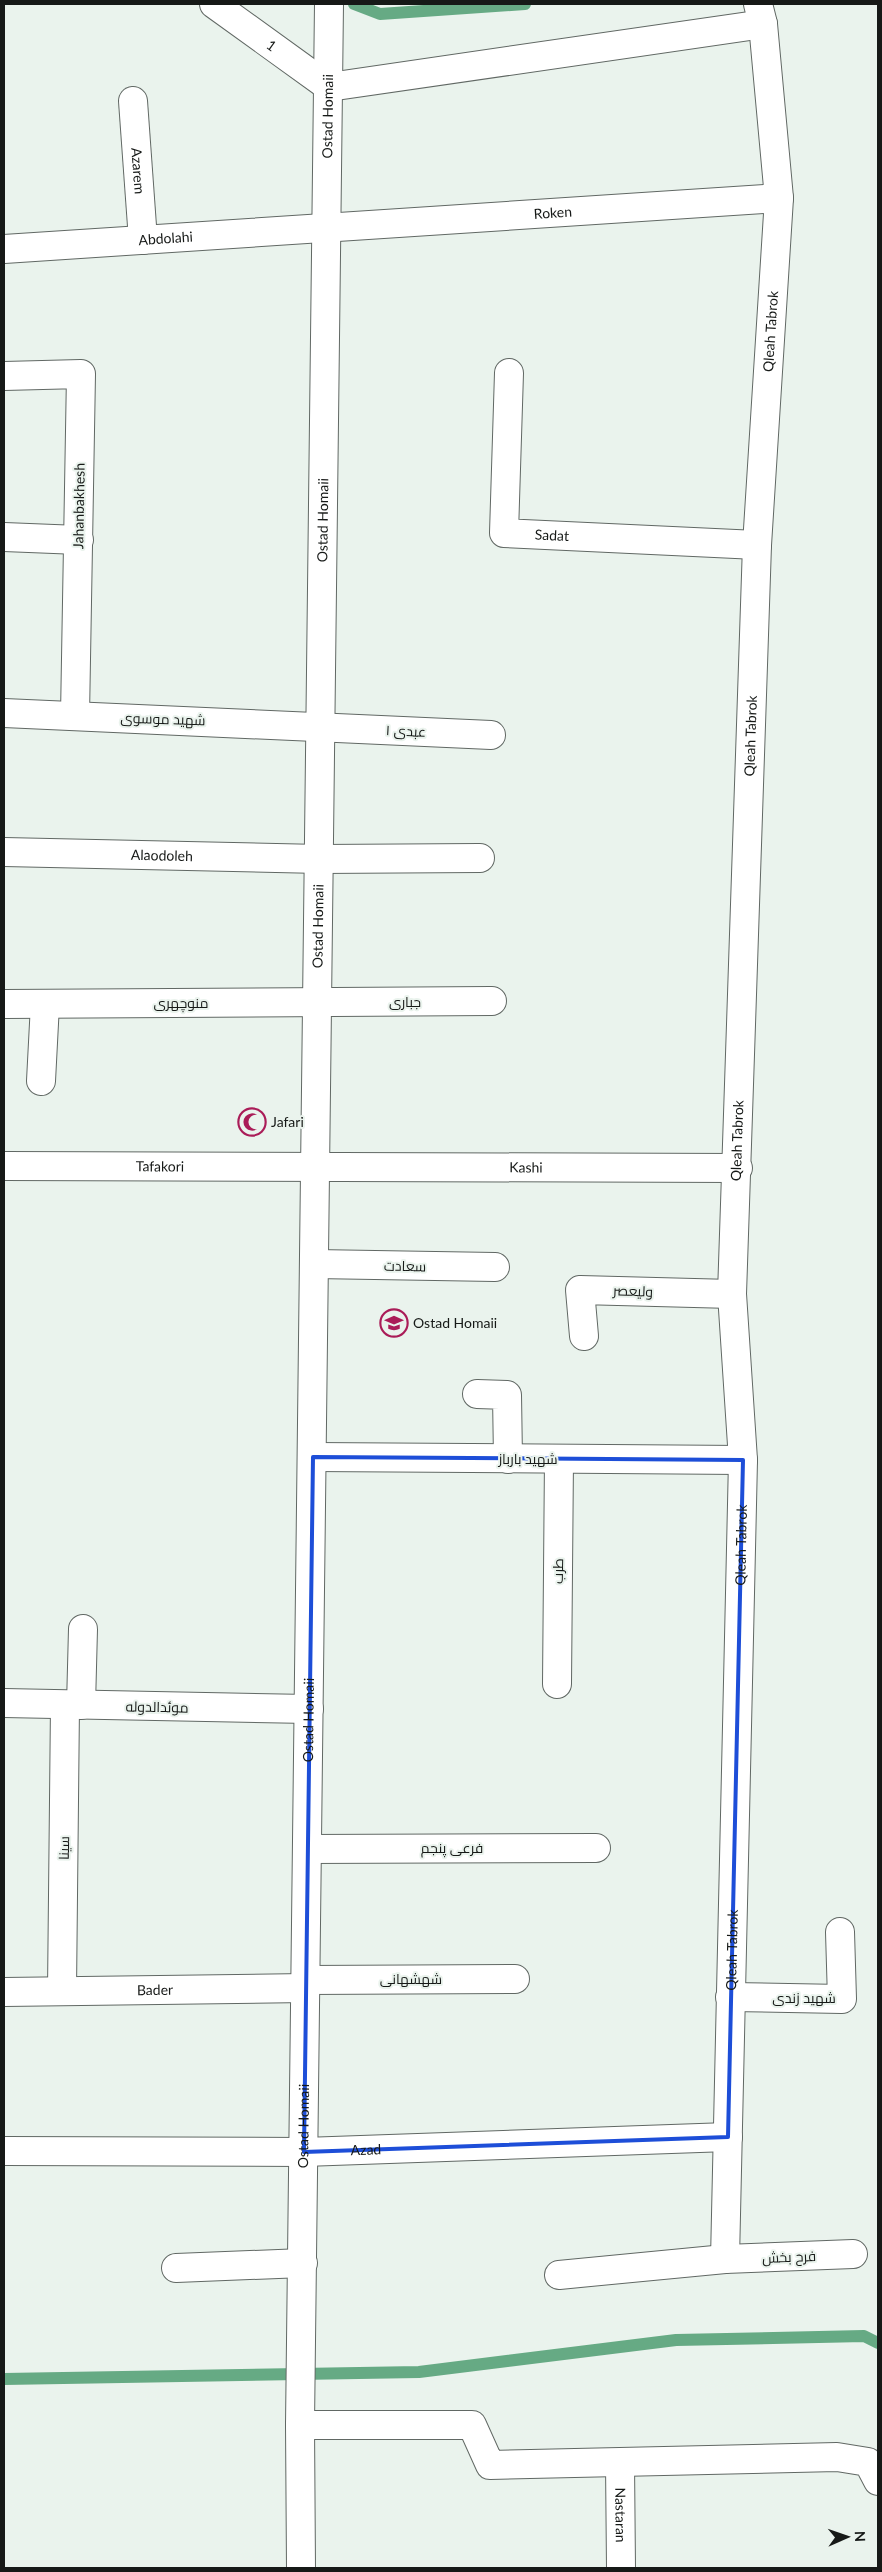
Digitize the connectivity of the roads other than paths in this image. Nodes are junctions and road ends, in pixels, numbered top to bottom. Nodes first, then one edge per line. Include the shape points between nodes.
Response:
1 (214, 4) edge
2 (329, 4) edge
3 (760, 14) edge
4 (330, 87) junction
5 (133, 101) dead end
6 (779, 198) junction
7 (328, 228) junction
8 (143, 240) junction
9 (4, 249) edge
10 (510, 373) dead end
11 (4, 376) edge
12 (4, 537) edge
13 (78, 540) junction
14 (758, 544) junction
15 (4, 713) edge
16 (75, 716) junction
17 (322, 726) junction
18 (491, 736) dead end
19 (4, 852) edge
20 (480, 858) dead end
21 (320, 859) junction
22 (492, 1001) dead end
23 (318, 1002) junction
24 (4, 1004) edge
25 (45, 1004) junction
26 (42, 1081) dead end
27 (4, 1166) edge
28 (316, 1167) junction
29 (738, 1168) junction
30 (315, 1264) junction
31 (495, 1267) dead end
32 (732, 1294) junction
33 (584, 1336) dead end
34 (477, 1394) dead end
35 (313, 1458) junction
36 (508, 1458) junction
37 (559, 1459) junction
38 (744, 1460) junction
39 (82, 1628) dead end
40 (556, 1684) dead end
41 (4, 1702) edge
42 (73, 1705) junction
43 (309, 1709) junction
44 (308, 1848) junction
45 (596, 1848) dead end
46 (840, 1932) dead end
47 (515, 1979) dead end
48 (306, 1984) junction
49 (62, 1991) junction
50 (4, 1992) edge
51 (730, 1997) junction
52 (728, 2137) junction
53 (4, 2152) edge
54 (304, 2152) junction
55 (853, 2254) dead end
56 (725, 2259) junction
57 (303, 2263) junction
58 (176, 2268) dead end
59 (559, 2275) dead end
60 (300, 2425) junction
61 (620, 2463) junction
62 (873, 2471) edge
63 (301, 2568) edge
64 (621, 2568) edge

1 - 4 street, 1
2 - 4 street, Ostad Homaii
3 - 4 street
3 - 6 street, Qleah Tabrok
4 - 7 street, Ostad Homaii
5 - 8 street, Azarem
6 - 7 street, Roken
6 - 14 street, Qleah Tabrok
7 - 8 street, Abdolahi
7 - 17 street, Ostad Homaii
8 - 9 street, Abdolahi
10 - 14 street, Sadat via 504,533
11 - 13 street, Jahanbakhesh via 81,374
12 - 13 street
13 - 16 street, Jahanbakhesh
14 - 29 street, Qleah Tabrok
15 - 16 street, شهید موسوی
16 - 17 street, شهید موسوی
17 - 18 street, عبدی ۱
17 - 21 street, Ostad Homaii
19 - 21 street, Alaodoleh
20 - 21 street, Alaodoleh
21 - 23 street, Ostad Homaii
22 - 23 street, جباری
23 - 25 street, منوچهری
23 - 28 street, Ostad Homaii
24 - 25 street, منوچهری
25 - 26 street
27 - 28 street, Tafakori
28 - 29 street, Kashi
28 - 30 street, Ostad Homaii
29 - 32 street, Qleah Tabrok
30 - 31 street, سعادت
30 - 35 street, Ostad Homaii
32 - 33 street, ولیعصر via 580,1290
32 - 38 street, Qleah Tabrok
34 - 36 street via 507,1395
35 - 36 street, شهید بارباز
35 - 43 street, Ostad Homaii
36 - 37 street, شهید بارباز
37 - 38 street, شهید بارباز
37 - 40 street, طرب
38 - 51 street, Qleah Tabrok
39 - 42 street, سینا
41 - 42 street, موئدالدوله
42 - 43 street, موئدالدوله
42 - 49 street, سینا
43 - 44 street, Ostad Homaii
44 - 45 street, فرعی پنجم
44 - 48 street, Ostad Homaii
46 - 51 street, شهید زندی via 842,1999
47 - 48 street, شهشهانی
48 - 49 street, Bader
48 - 54 street, Ostad Homaii
49 - 50 street, Bader
51 - 52 street, Qleah Tabrok
52 - 54 street, Azad
52 - 56 street, Qleah Tabrok
53 - 54 street, Azad
54 - 57 street, Ostad Homaii
55 - 56 street, فرح بخش
56 - 59 street, فرح بخش
57 - 58 street
57 - 60 street, Ostad Homaii
60 - 61 street via 472,2425 490,2465
60 - 63 street, Ostad Homaii
61 - 62 street via 837,2457
61 - 64 street, Nastaran

